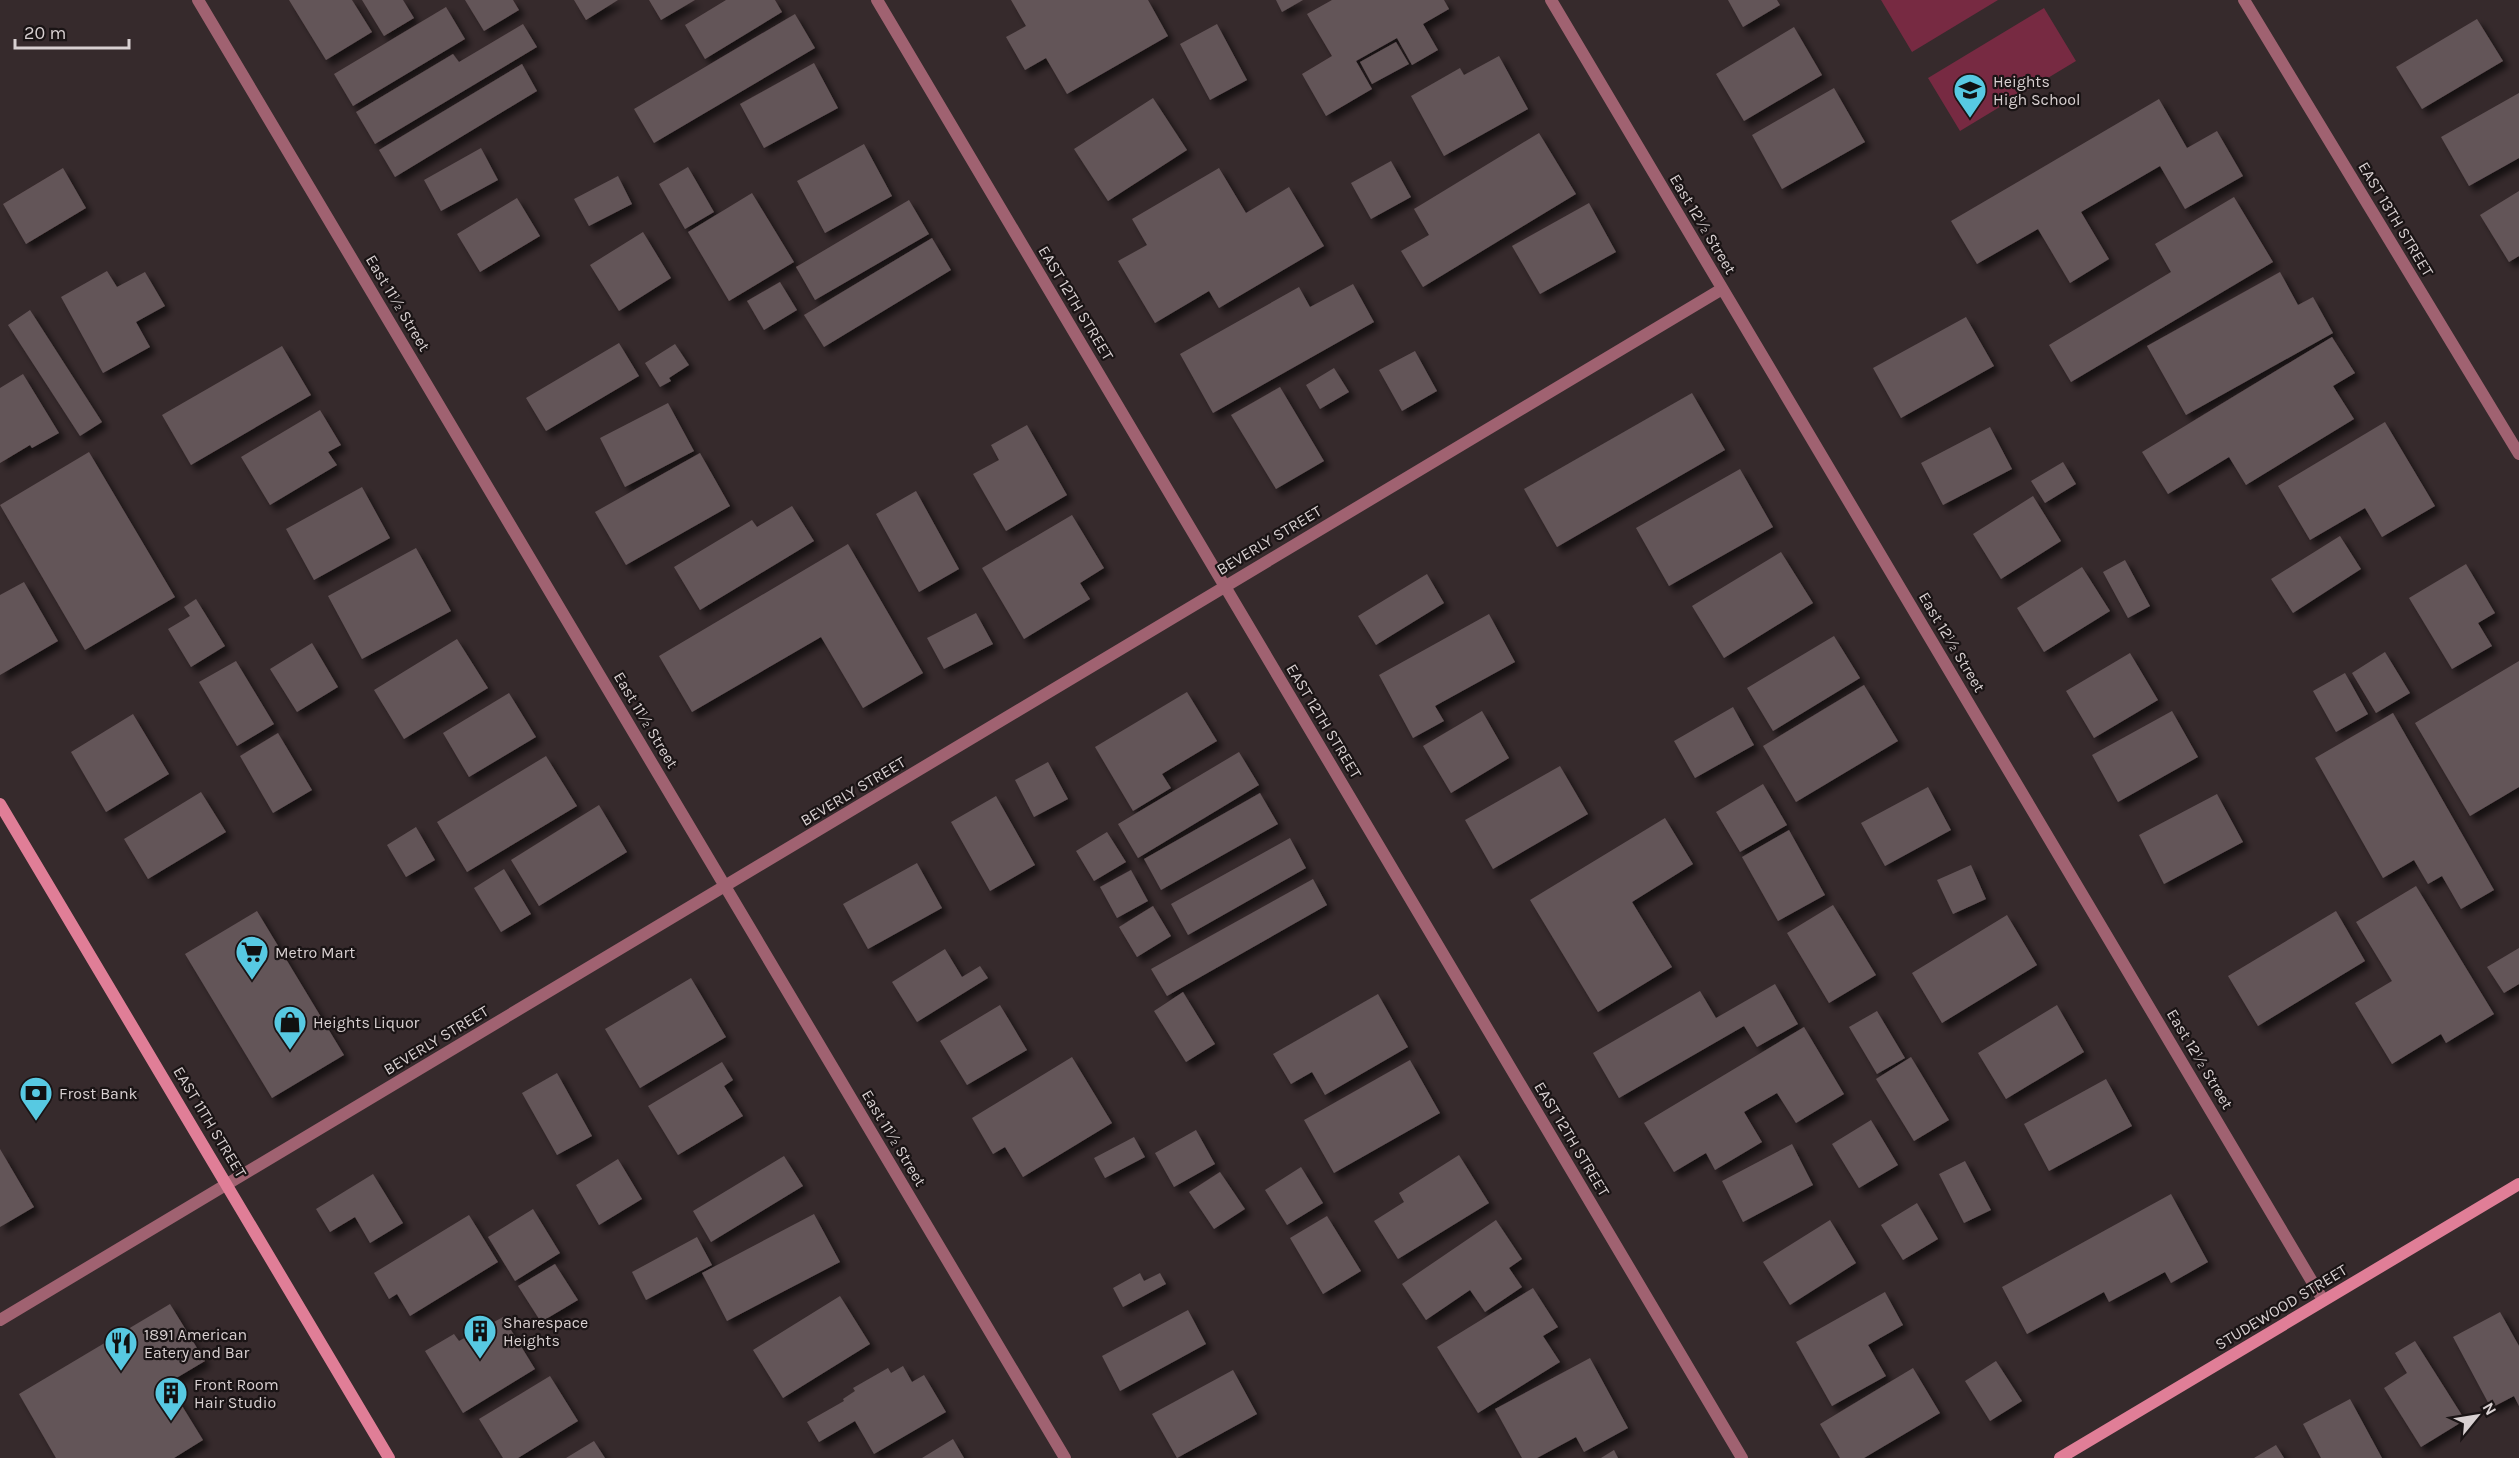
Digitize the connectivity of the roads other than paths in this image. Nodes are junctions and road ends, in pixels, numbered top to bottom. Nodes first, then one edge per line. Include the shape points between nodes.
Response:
1 (198, 0) edge
2 (877, 0) edge
3 (1551, 0) edge
4 (2244, 0) edge
5 (1722, 289) junction
6 (2519, 454) edge
7 (1225, 586) junction
8 (0, 804) edge
9 (726, 886) junction
10 (228, 1184) junction
11 (2519, 1184) edge
12 (2324, 1300) junction
13 (0, 1320) edge
14 (389, 1458) edge
15 (1065, 1458) edge
16 (1742, 1458) edge
17 (2060, 1458) edge

1 - 9 street, East 11½ Street
2 - 7 street, EAST 12TH STREET
3 - 5 street, East 12½ Street
4 - 6 street, EAST 13TH STREET
5 - 7 street, BEVERLY STREET
5 - 12 street, East 12½ Street
7 - 9 street, BEVERLY STREET
7 - 16 street, EAST 12TH STREET
8 - 10 main road, EAST 11TH STREET
9 - 10 street, BEVERLY STREET
9 - 15 street, East 11½ Street
10 - 13 street, BEVERLY STREET
10 - 14 main road, EAST 11TH STREET
11 - 12 main road, STUDEWOOD STREET
12 - 17 main road, STUDEWOOD STREET

